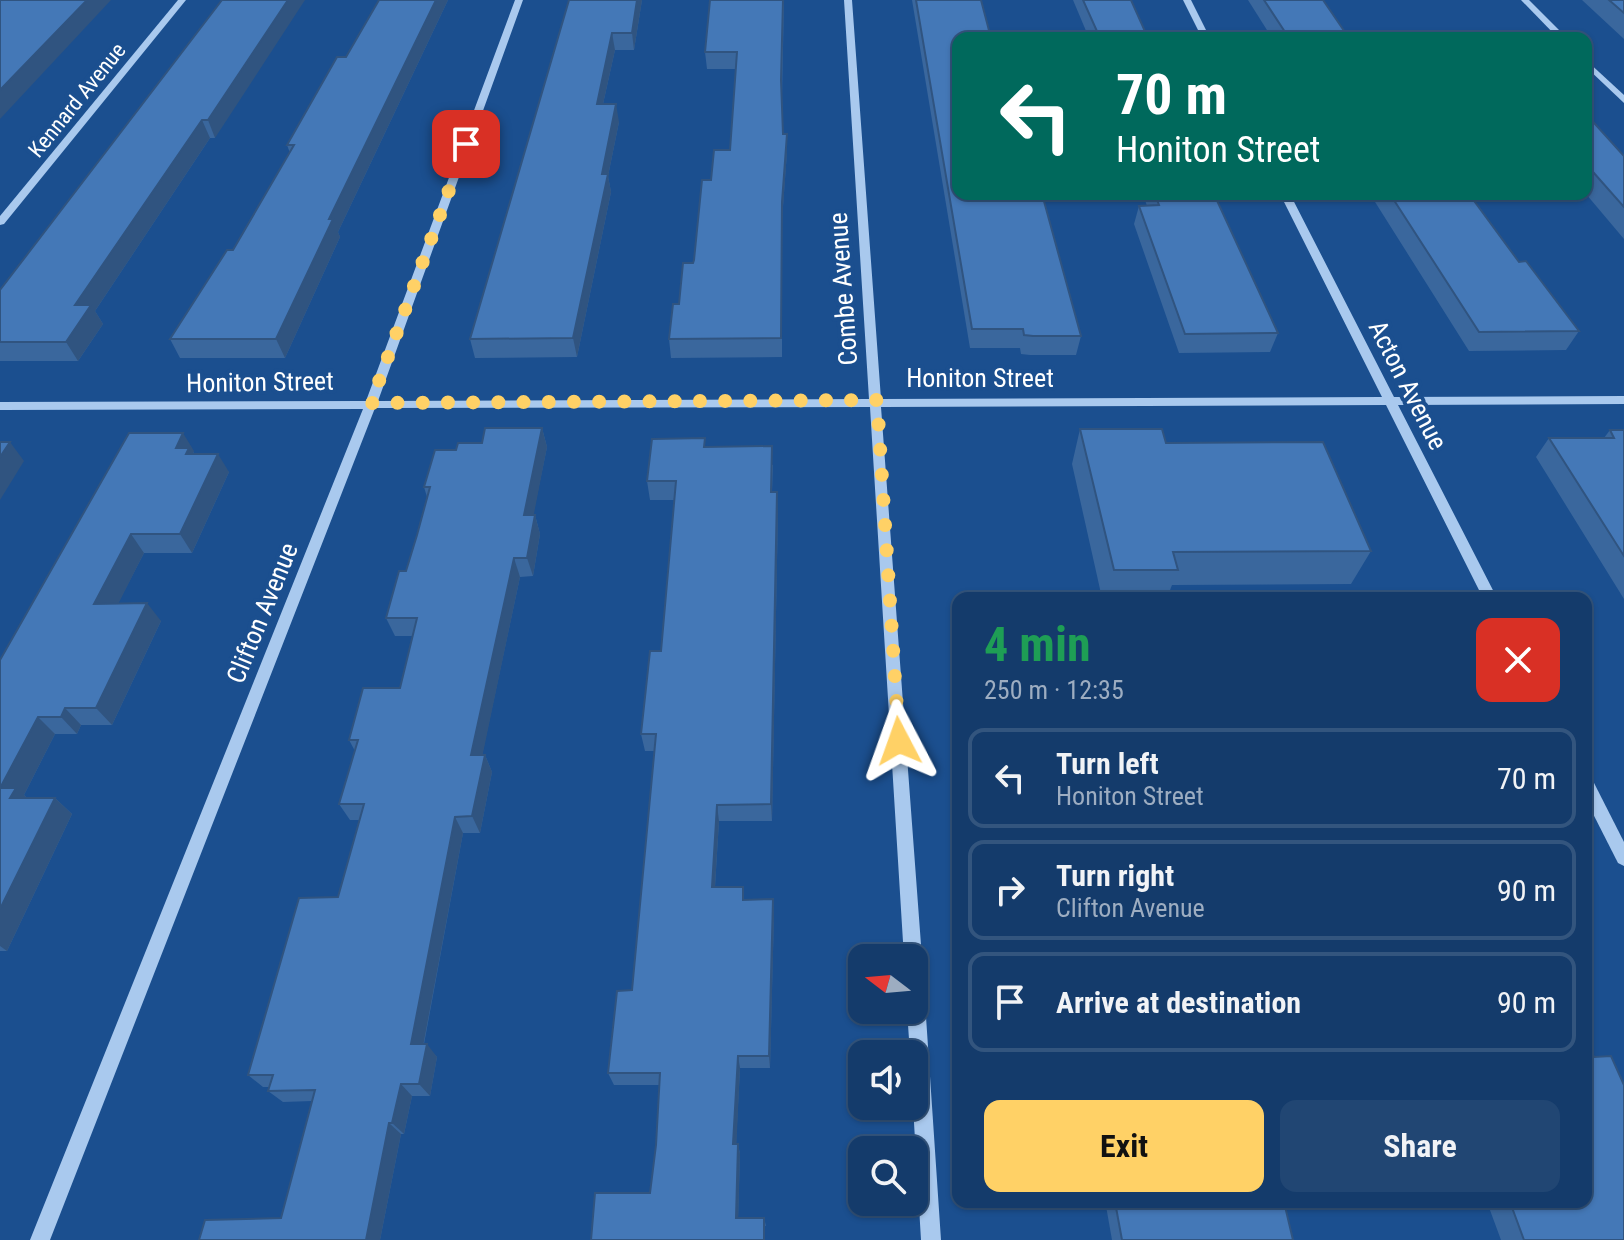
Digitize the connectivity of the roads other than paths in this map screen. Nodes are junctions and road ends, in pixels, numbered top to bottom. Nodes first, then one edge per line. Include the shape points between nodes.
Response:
1 (182, 0) edge
2 (519, 0) edge
3 (848, 0) edge
4 (1187, 0) edge
5 (1525, 0) edge
6 (1203, 32) edge
7 (1557, 32) edge
8 (1592, 68) edge
9 (1624, 100) edge
10 (1288, 200) edge
11 (0, 222) edge
12 (877, 400) junction
13 (1389, 400) junction
14 (1624, 400) edge
15 (371, 403) junction
16 (0, 406) edge
17 (1487, 592) edge
18 (1592, 796) edge
19 (1624, 858) edge
20 (912, 944) edge
21 (917, 1024) edge
22 (40, 1240) edge
23 (931, 1240) edge

1 - 11 street, Kennard Avenue
2 - 15 street, Clifton Avenue
3 - 12 street, Combe Avenue
4 - 6 street
5 - 7 street
8 - 9 street
10 - 13 street, Acton Avenue
12 - 13 street, Honiton Street
12 - 15 street, Honiton Street
12 - 20 street, Combe Avenue
13 - 14 street, Honiton Street
13 - 17 street, Acton Avenue
15 - 16 street, Honiton Street
15 - 22 street, Clifton Avenue
18 - 19 street
21 - 23 street

